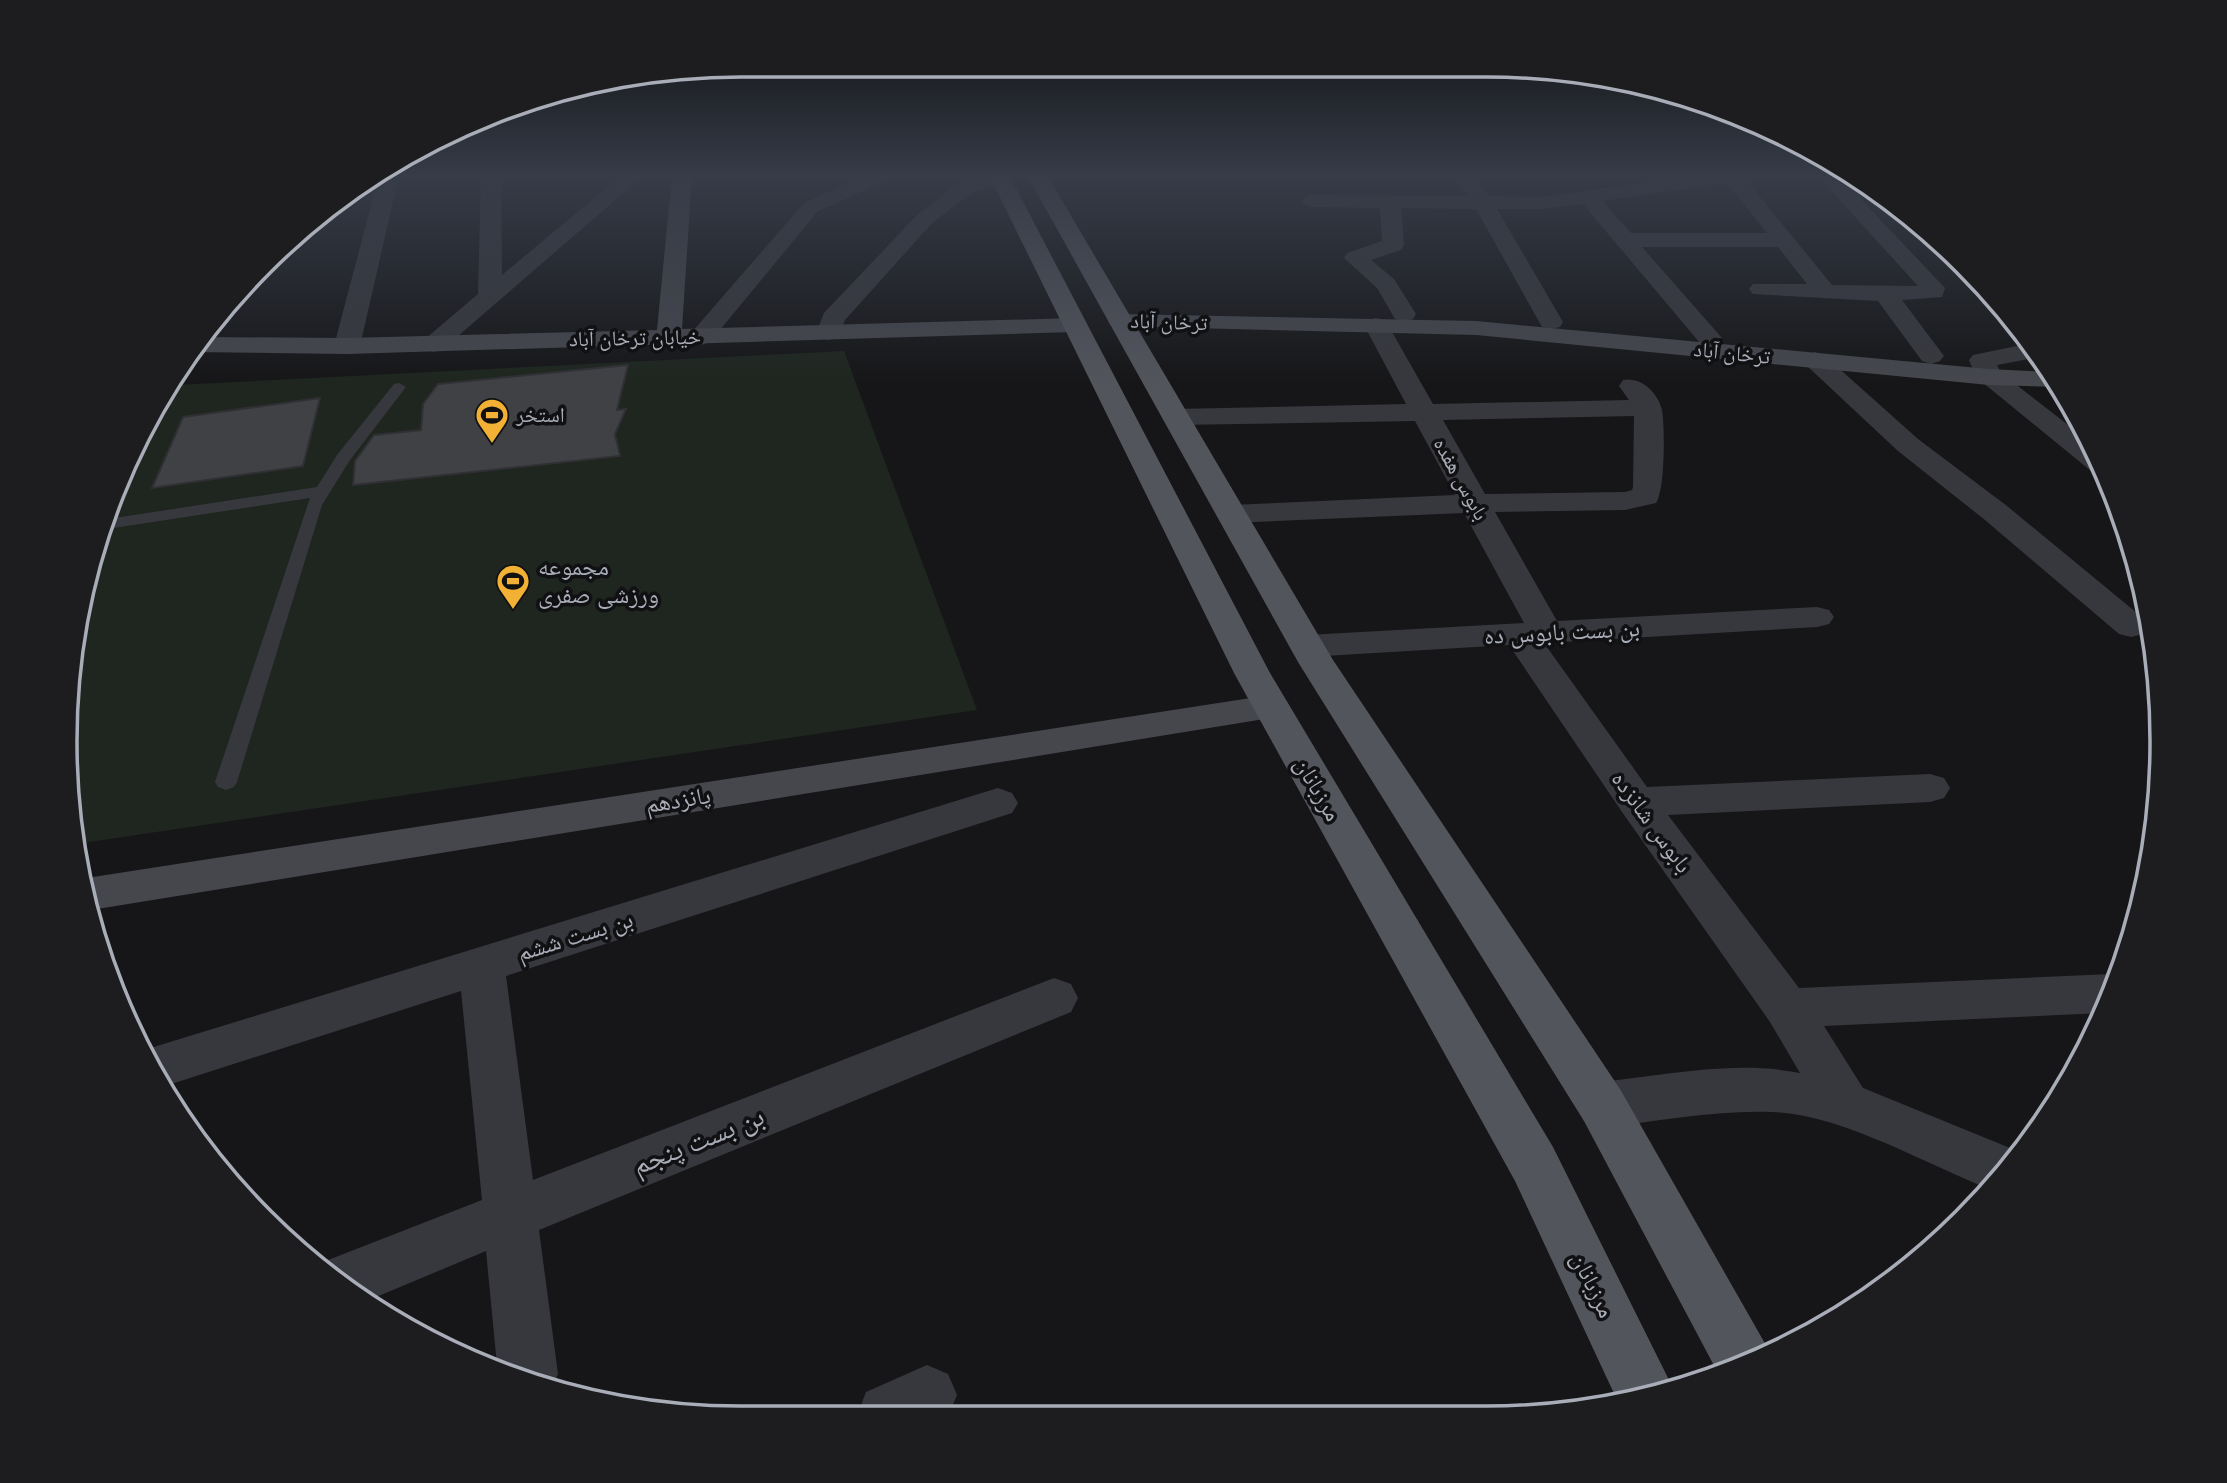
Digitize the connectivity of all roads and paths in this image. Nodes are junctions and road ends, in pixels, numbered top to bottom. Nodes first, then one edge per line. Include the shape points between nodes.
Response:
1 (372, 244) edge
2 (490, 244) edge
3 (552, 244) edge
4 (676, 244) edge
5 (780, 244) edge
6 (903, 244) edge
7 (1040, 244) edge
8 (1063, 244) edge
9 (1393, 244) edge
10 (1507, 244) edge
11 (1630, 244) edge
12 (1786, 244) edge
13 (1892, 244) edge
14 (1761, 289) dead end
15 (1825, 291) junction
16 (1885, 294) junction
17 (490, 296) junction
18 (1390, 319) junction
19 (1120, 321) junction
20 (1552, 322) junction
21 (1074, 325) junction
22 (828, 333) junction
23 (669, 337) junction
24 (701, 337) junction
25 (1709, 338) junction
26 (434, 344) junction
27 (208, 345) edge
28 (347, 346) junction
29 (2025, 354) edge
30 (1931, 356) junction
31 (1815, 360) junction
32 (2033, 366) edge
33 (1986, 368) junction
34 (2042, 378) edge
35 (399, 387) dead end
36 (1424, 412) junction
37 (1176, 417) junction
38 (2081, 448) edge
39 (323, 491) junction
40 (1475, 503) junction
41 (1231, 514) junction
42 (114, 523) edge
43 (1817, 617) dead end
44 (2130, 626) dead end
45 (1533, 634) junction
46 (1307, 646) junction
47 (1270, 707) junction
48 (226, 782) dead end
49 (1930, 788) dead end
50 (1636, 802) junction
51 (998, 803) dead end
52 (95, 892) edge
53 (482, 965) junction
54 (2100, 994) edge
55 (1054, 998) dead end
56 (1787, 1008) junction
57 (162, 1066) edge
58 (1845, 1104) junction
59 (1602, 1105) junction
60 (1996, 1167) edge
61 (512, 1214) junction
62 (351, 1279) edge
63 (1740, 1355) edge
64 (528, 1371) edge
65 (1642, 1387) edge

1 - 28 street
2 - 17 street
3 - 17 street
4 - 23 street
5 - 24 street
6 - 22 street via 833,318
7 - 21 main road, مرزبانان
8 - 19 main road
9 - 18 street, بابوس هفده via 1354,258 1386,284
10 - 20 street
11 - 25 street
12 - 15 street
13 - 16 street via 1934,292
14 - 15 street
15 - 16 street
16 - 30 street
17 - 26 street
18 - 19 street, ترخان آباد
18 - 20 street, ترخان آباد
18 - 31 street, ترخان آباد
18 - 36 street, بابوس هفده
19 - 21 main road
19 - 37 main road
20 - 25 street, ترخان آباد
21 - 22 street, خیابان ترخان آباد
21 - 47 main road, مرزبانان
22 - 24 street, خیابان ترخان آباد
23 - 24 street, خیابان ترخان آباد
23 - 26 street, خیابان ترخان آباد
25 - 30 street, ترخان آباد
26 - 28 street, خیابان ترخان آباد
27 - 28 street, خیابان ترخان آباد
29 - 33 street
30 - 33 street, ترخان آباد
31 - 33 street, ترخان آباد
31 - 44 street via 1908,445
32 - 33 street, ترخان آباد
33 - 34 street, ترخان آباد
33 - 38 street
35 - 39 lane
36 - 37 street
36 - 40 street, بابوس هفده
36 - 40 street via 1640,397 1645,497
37 - 41 main road
39 - 42 lane
39 - 48 lane via 314,505
40 - 41 street
40 - 45 street, بابوس هفده
41 - 46 main road
43 - 45 street, بن بست بابوس ده
45 - 46 street, بن بست بابوس ده
45 - 50 street, بابوس شانزده
46 - 59 main road
47 - 52 street, پانزدهم
47 - 65 main road, مرزبانان via 1534,1164
49 - 50 street
50 - 56 street, بابوس شانزده
51 - 53 street, بن بست ششم
53 - 57 street, بن بست ششم
53 - 61 street
54 - 56 street
55 - 61 street, بن بست پنجم
56 - 58 street, بابوس شانزده
58 - 59 street via 1774,1090
58 - 60 street
59 - 63 main road
61 - 62 street, بن بست پنجم
61 - 64 street

